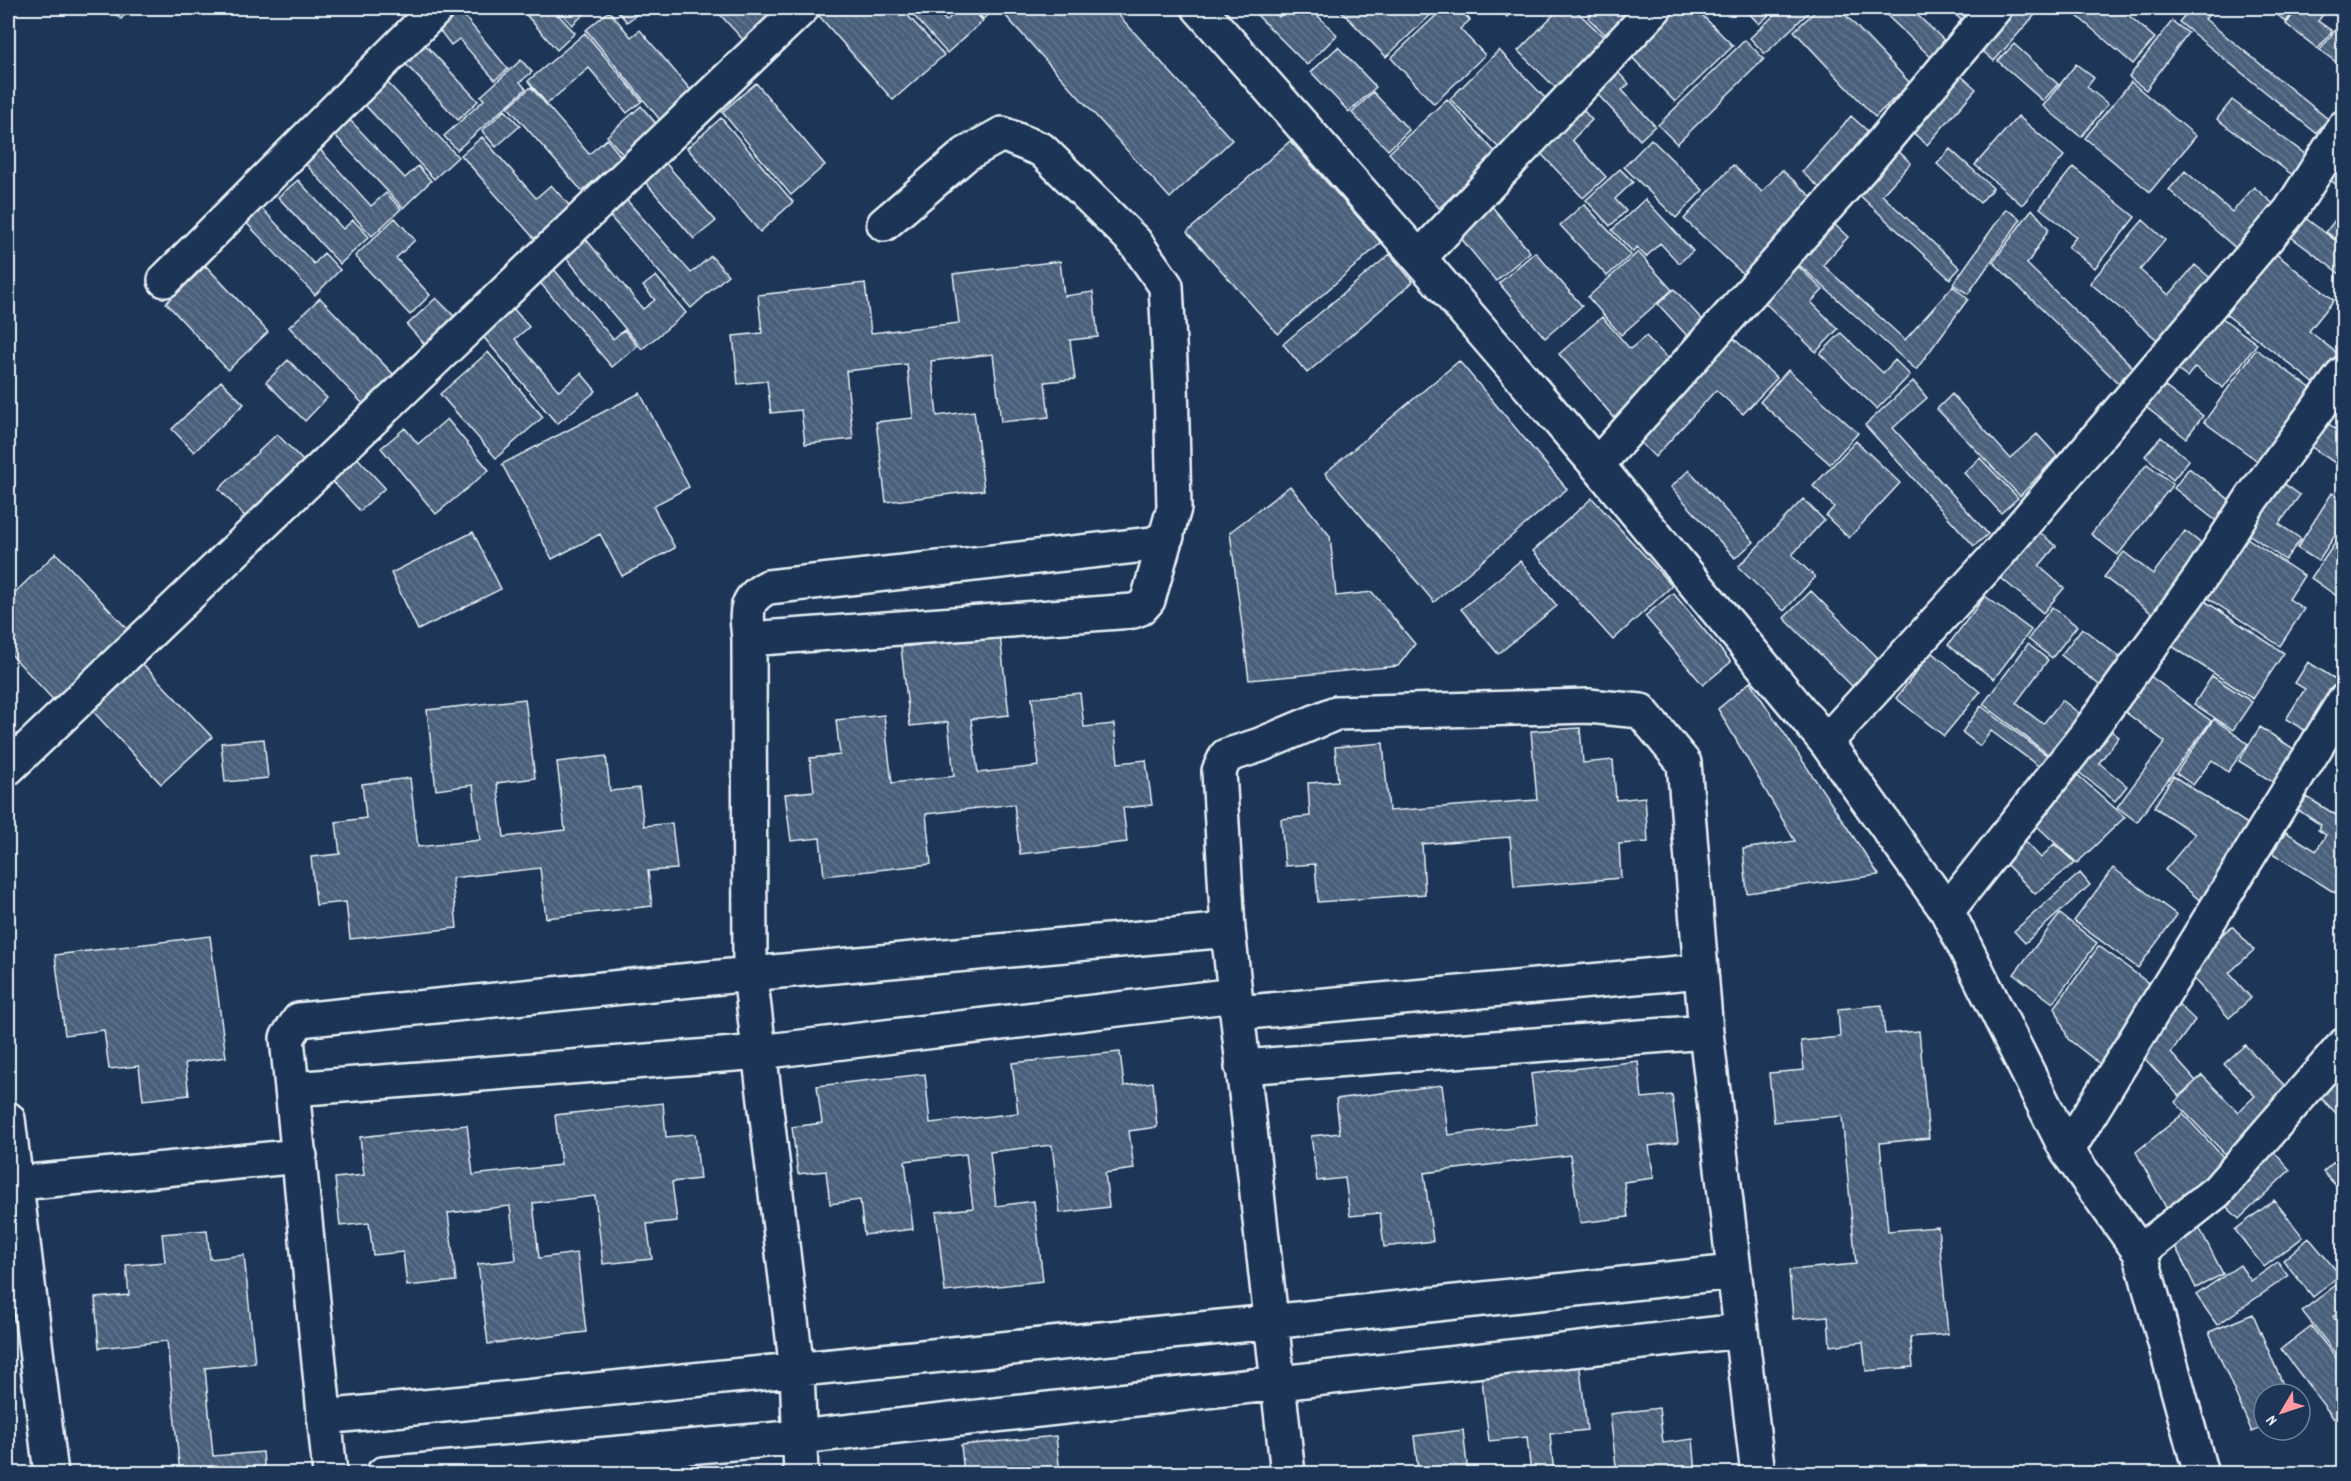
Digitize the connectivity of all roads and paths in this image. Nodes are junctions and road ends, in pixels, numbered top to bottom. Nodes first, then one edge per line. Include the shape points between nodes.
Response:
1 (437, 8) edge
2 (802, 8) edge
3 (1655, 8) edge
4 (1995, 8) edge
5 (1215, 14) edge
6 (2343, 126) edge
7 (884, 224) dead end
8 (1419, 258) junction
9 (165, 280) dead end
10 (2343, 373) edge
11 (1597, 465) junction
12 (1167, 536) junction
13 (749, 639) junction
14 (2343, 701) edge
15 (1826, 742) junction
16 (8, 768) edge
17 (1947, 911) junction
18 (1228, 930) junction
19 (1701, 971) junction
20 (750, 974) junction
21 (1236, 1004) junction
22 (1706, 1032) junction
23 (2343, 1045) edge
24 (760, 1052) junction
25 (1242, 1067) junction
26 (293, 1089) junction
27 (8, 1119) edge
28 (2067, 1150) junction
29 (300, 1156) junction
30 (11, 1184) edge
31 (2139, 1252) junction
32 (1733, 1272) junction
33 (1270, 1322) junction
34 (1740, 1331) junction
35 (797, 1371) junction
36 (1278, 1384) junction
37 (324, 1417) junction
38 (800, 1437) junction
39 (51, 1473) edge
40 (330, 1473) edge
41 (383, 1473) edge
42 (801, 1473) edge
43 (1288, 1473) edge
44 (1758, 1473) edge
45 (2201, 1473) edge

1 - 9 street
2 - 16 street
3 - 8 street
4 - 11 street via 1863,166
5 - 8 street
6 - 15 street via 2290,211 1999,553
7 - 12 street via 966,154 1002,134 1042,150 1135,242 1166,286 1174,508
8 - 11 street
10 - 17 street via 2086,735
11 - 15 street
12 - 13 street via 1153,544 768,587 755,593 746,608
12 - 13 street via 1148,600 1133,611
13 - 20 street
14 - 28 street
15 - 17 street
17 - 28 street
18 - 19 street via 1219,771 1226,756 1336,713 1588,706 1641,711 1684,763
18 - 20 street
18 - 21 street
19 - 21 street
19 - 22 street
20 - 24 street
20 - 26 street via 299,1020 287,1038
21 - 24 street
21 - 25 street
22 - 25 street
22 - 32 street
23 - 31 street via 2217,1191
24 - 26 street
24 - 35 street
25 - 33 street
26 - 29 street
27 - 30 street
28 - 31 street
29 - 30 street
29 - 37 street
30 - 39 street
31 - 45 street
32 - 33 street
32 - 34 street
33 - 35 street
33 - 36 street
34 - 36 street
34 - 44 street
35 - 37 street
35 - 38 street
36 - 38 street
36 - 43 street
37 - 40 street
38 - 41 street
38 - 42 street

